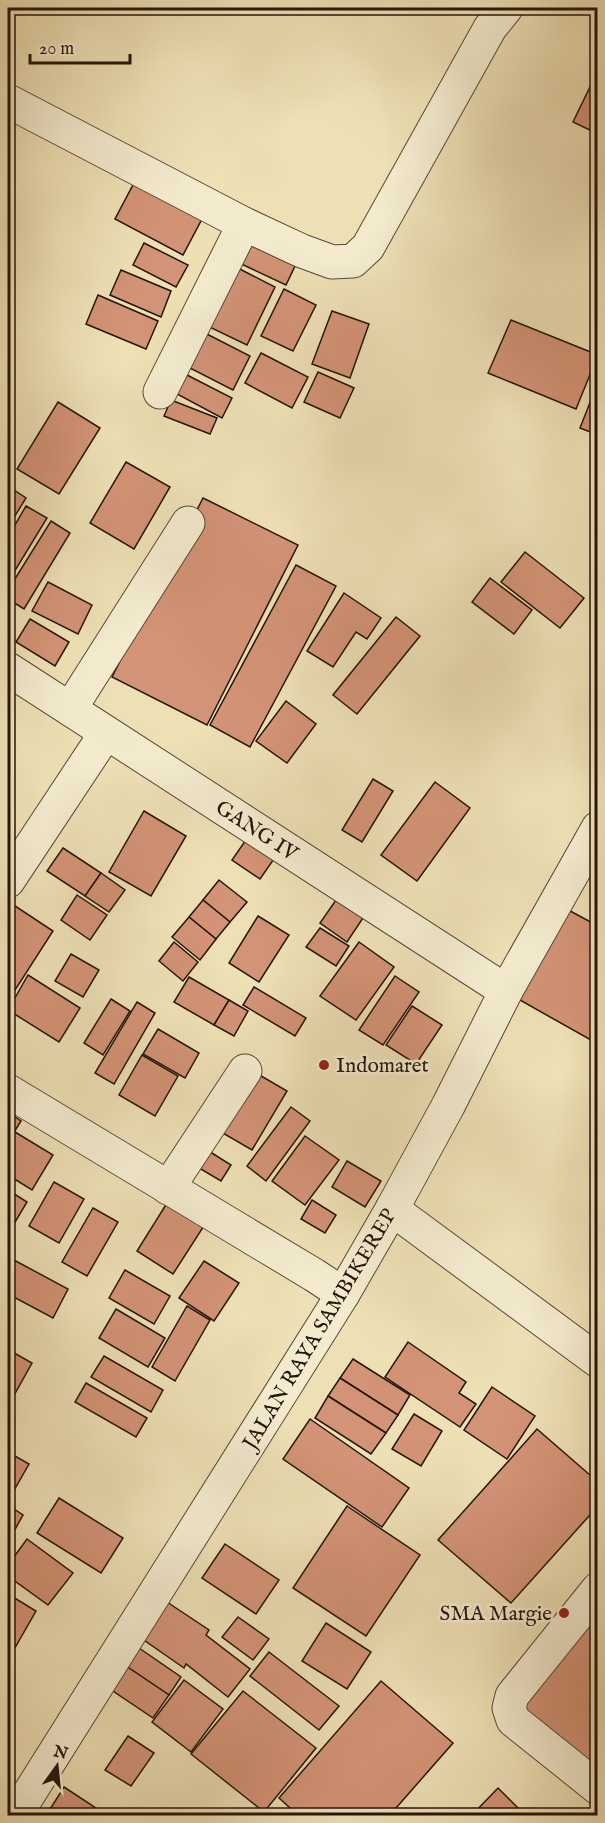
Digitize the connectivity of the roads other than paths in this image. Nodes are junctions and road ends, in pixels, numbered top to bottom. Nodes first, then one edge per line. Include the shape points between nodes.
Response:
1 (506, 8) edge
2 (8, 100) edge
3 (244, 224) junction
4 (160, 392) dead end
5 (188, 524) dead end
6 (8, 669) edge
7 (70, 709) junction
8 (106, 733) junction
9 (597, 828) edge
10 (8, 881) edge
11 (506, 991) junction
12 (244, 1071) dead end
13 (8, 1091) edge
14 (168, 1188) junction
15 (392, 1209) junction
16 (343, 1294) junction
17 (597, 1361) edge
18 (597, 1589) edge
19 (597, 1788) edge
20 (15, 1815) edge

1 - 3 street via 490,28 368,247 353,261 332,262
2 - 3 street
3 - 4 street
5 - 7 street
6 - 7 street, GANG IV
7 - 8 street, GANG IV
8 - 10 street
8 - 11 street, GANG IV
9 - 11 street, JALAN RAYA SAMBIKEREP
11 - 15 street, JALAN RAYA SAMBIKEREP
12 - 14 street
13 - 14 street
14 - 16 street
15 - 16 street, JALAN RAYA SAMBIKEREP
15 - 17 street
16 - 20 street, JALAN RAYA SAMBIKEREP
18 - 19 street via 512,1696 509,1708 513,1720

